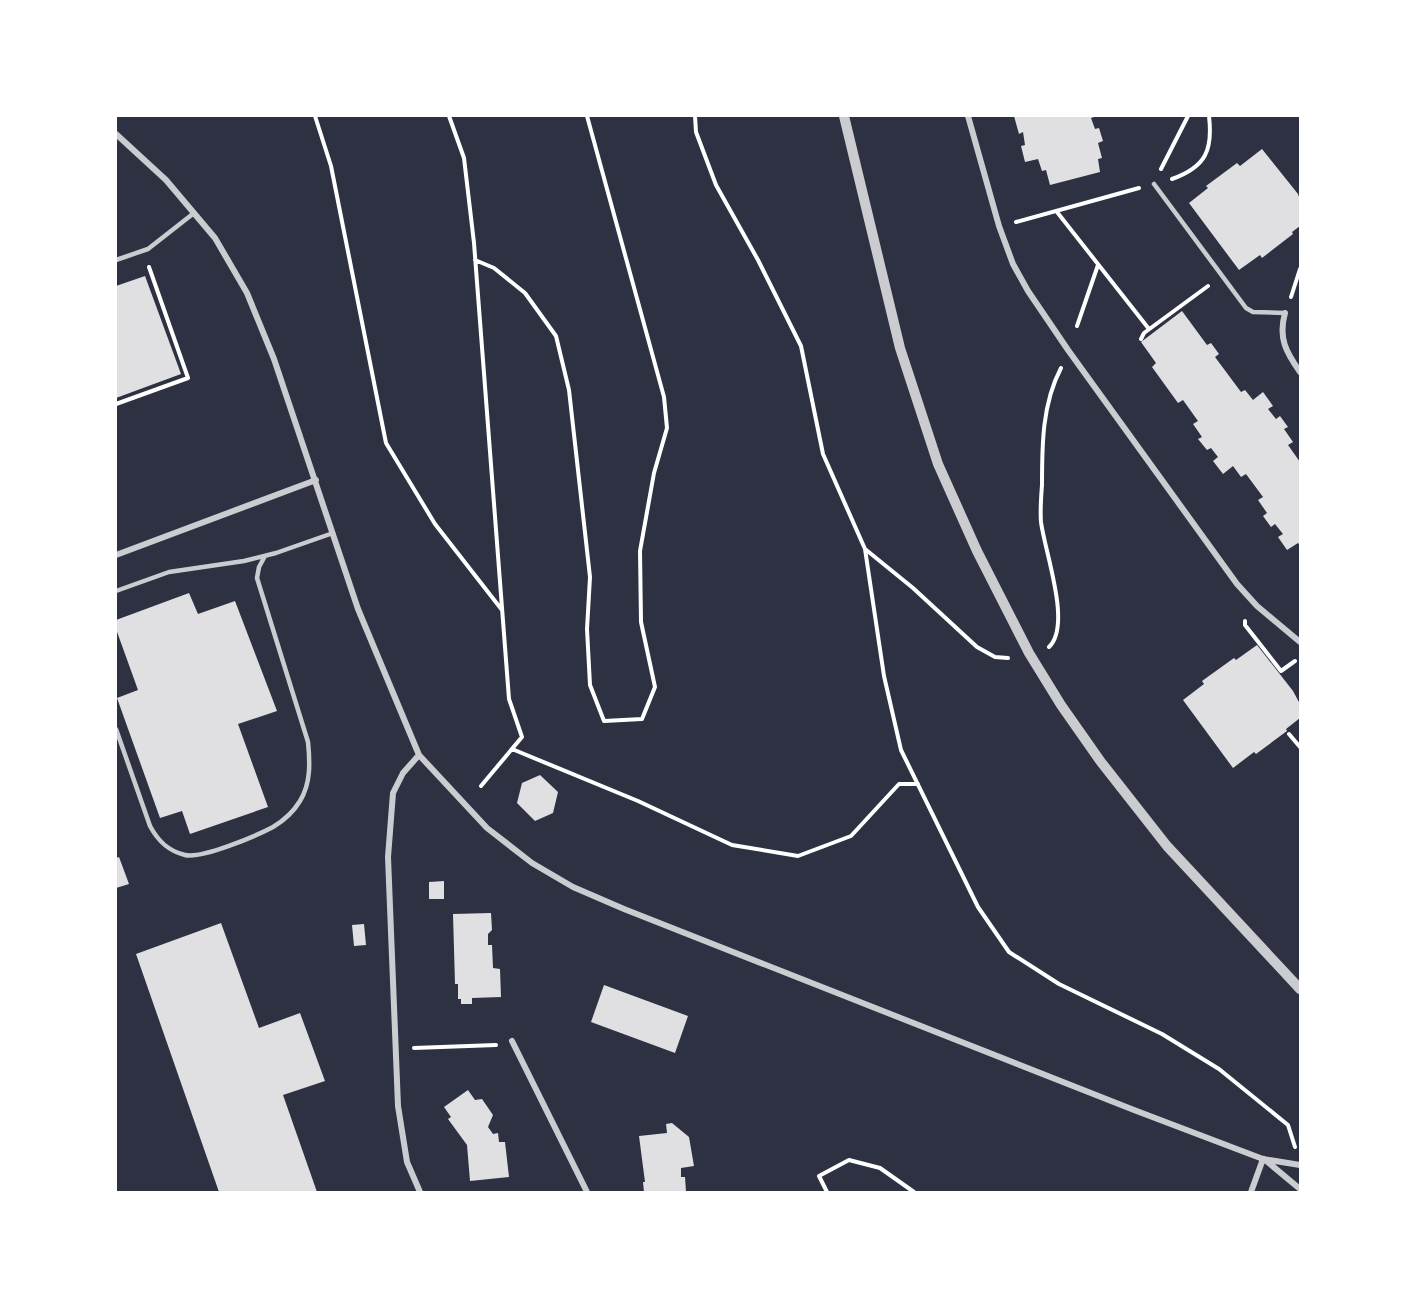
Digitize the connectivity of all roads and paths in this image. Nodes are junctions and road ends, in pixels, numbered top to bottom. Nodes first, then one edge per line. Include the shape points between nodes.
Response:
1 (315, 116) edge
2 (449, 116) edge
3 (587, 116) edge
4 (695, 116) edge
5 (844, 116) edge
6 (968, 116) edge
7 (1188, 116) edge
8 (1209, 116) edge
9 (116, 134) edge
10 (1154, 184) junction
11 (1056, 212) junction
12 (194, 213) junction
13 (1015, 222) dead end
14 (143, 250) junction
15 (116, 260) edge
16 (475, 260) junction
17 (1098, 264) junction
18 (1300, 269) edge
19 (1222, 277) junction
20 (1285, 313) junction
21 (1077, 326) dead end
22 (1149, 329) junction
23 (1141, 339) dead end
24 (1064, 362) dead end
25 (1300, 372) edge
26 (116, 404) edge
27 (316, 480) junction
28 (333, 533) junction
29 (865, 549) junction
30 (116, 555) edge
31 (265, 556) junction
32 (116, 591) edge
33 (502, 610) junction
34 (1246, 615) dead end
35 (1300, 640) edge
36 (1048, 648) dead end
37 (1008, 658) dead end
38 (1295, 661) dead end
39 (116, 729) edge
40 (1289, 734) dead end
41 (1300, 747) edge
42 (512, 749) junction
43 (419, 755) junction
44 (918, 784) junction
45 (481, 786) dead end
46 (1300, 989) edge
47 (512, 1041) joint
48 (395, 1048) junction
49 (1296, 1147) dead end
50 (1263, 1159) junction
51 (1300, 1165) edge
52 (1300, 1190) edge
53 (420, 1192) edge
54 (587, 1192) edge
55 (827, 1192) edge
56 (914, 1192) edge
57 (1251, 1192) edge

1 - 33 path via 331,166 386,444 435,524
2 - 16 path via 464,158
3 - 16 path via 664,398 667,428 654,473 640,551 641,622 655,687 642,719 604,721 590,685 590,577 569,390 556,336 525,293 494,268
4 - 29 path via 696,132 716,185 801,346 822,454
5 - 46 street via 900,348 935,453 977,551 1029,653 1060,705 1167,846
6 - 35 street via 999,226 1028,291 1237,584 1257,606
7 - 10 path
8 - 10 path via 1208,147 1200,164 1191,172
9 - 12 street via 166,180
10 - 11 path
10 - 19 lane
11 - 13 path
11 - 17 path
12 - 14 lane
12 - 27 street via 215,238 248,293
14 - 15 lane
14 - 26 path via 188,378
16 - 33 path
17 - 21 path
17 - 22 path
18 - 20 path
19 - 20 lane via 1246,309
19 - 22 path
20 - 25 street via 1281,326 1283,340
22 - 23 path
24 - 36 path via 1050,393 1042,447 1041,521 1059,607 1057,635
27 - 28 street
27 - 30 street
28 - 31 lane
28 - 43 street via 358,609
29 - 37 path via 977,647 995,657
29 - 44 path via 889,697 901,750
31 - 32 lane via 169,572
31 - 39 lane via 257,578 308,742 310,764 300,800 287,816 274,826 213,851 187,856 170,850 150,826
33 - 42 path via 509,699 522,737
34 - 38 path via 1245,625 1281,671
40 - 41 path
42 - 44 path via 732,845 798,856 851,836 899,784
42 - 45 path
43 - 48 street via 403,773 393,793 388,857
43 - 50 street via 487,828 573,887
44 - 49 path via 978,908 1009,952 1059,984 1162,1034 1219,1069 1288,1125
47 - 48 path via 495,1046
47 - 54 street
48 - 53 street via 399,1117 407,1162
50 - 51 street
50 - 52 street
50 - 57 street
55 - 56 path via 819,1176 849,1160 880,1168

